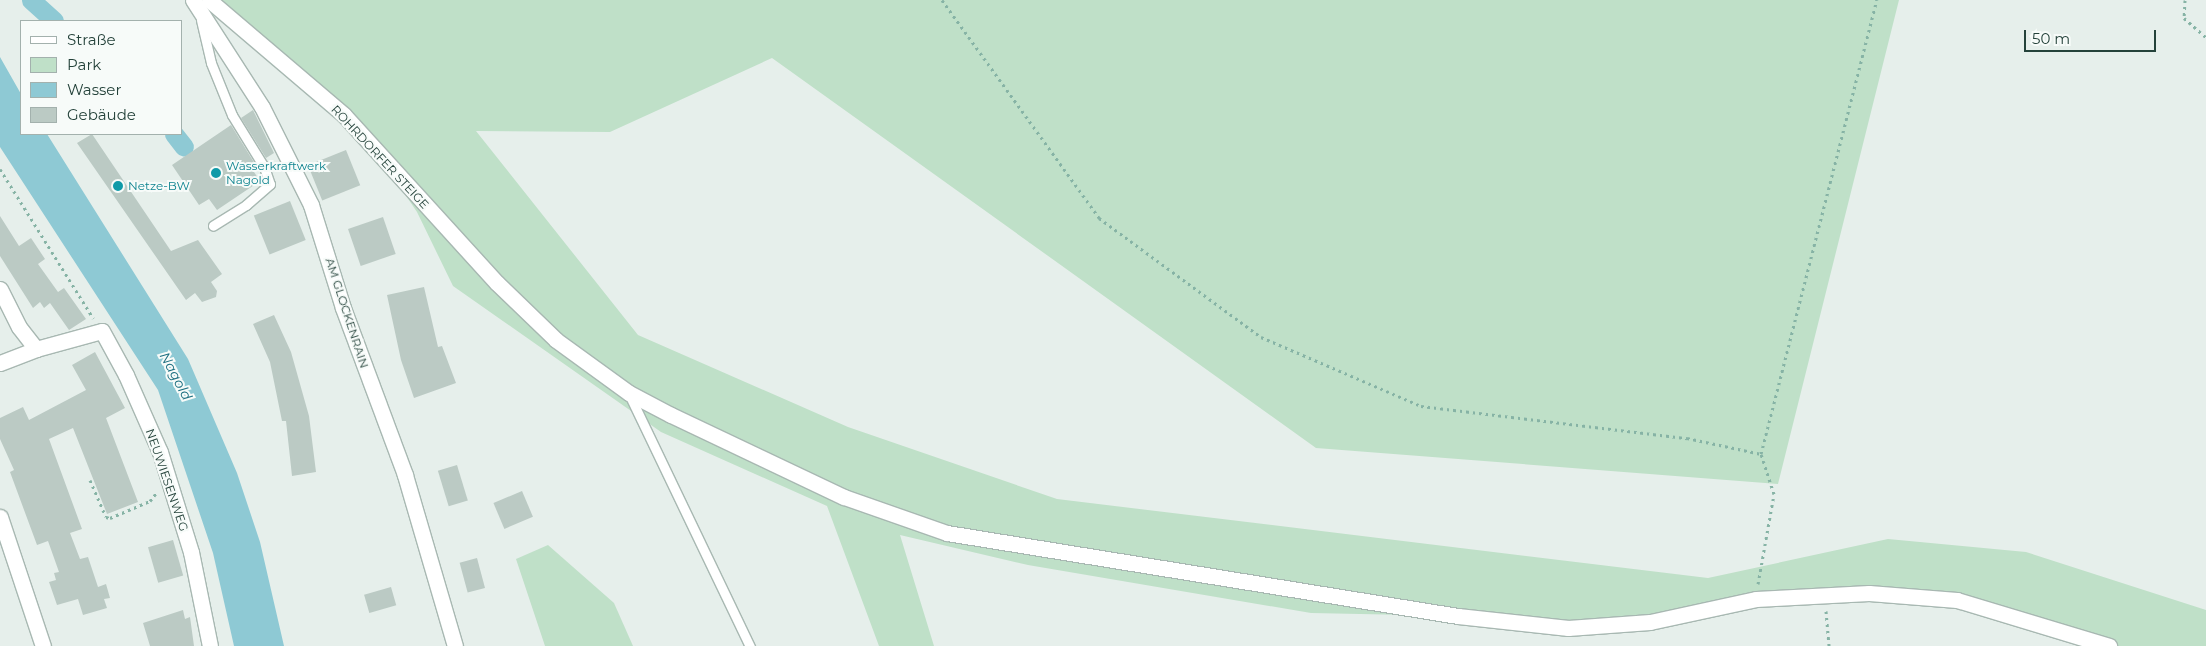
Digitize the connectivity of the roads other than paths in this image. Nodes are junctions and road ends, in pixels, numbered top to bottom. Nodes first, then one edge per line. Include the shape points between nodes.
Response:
1 (200, 3) edge
2 (213, 226) dead end
3 (0, 289) edge
4 (36, 349) junction
5 (0, 363) edge
6 (629, 393) junction
7 (0, 517) edge
8 (43, 646) edge
9 (210, 646) edge
10 (455, 646) edge
11 (750, 646) edge
12 (2109, 646) edge

1 - 2 lane via 212,63 232,115 264,167 270,184 246,205
1 - 6 street, ROHRDORFER STEIGE via 344,115 497,283 556,340
1 - 10 street, AM GLOCKENRAIN via 262,107 311,205 343,308 405,475
3 - 4 street via 19,327
4 - 5 street
4 - 9 street, NEUWIESENWEG via 102,331 126,375 160,452 191,552
6 - 11 lane
6 - 12 street, ROHRDORFER STEIGE via 844,497 947,533 1458,616 1568,628 1650,622 1756,599 1869,593 1957,600
7 - 8 street

